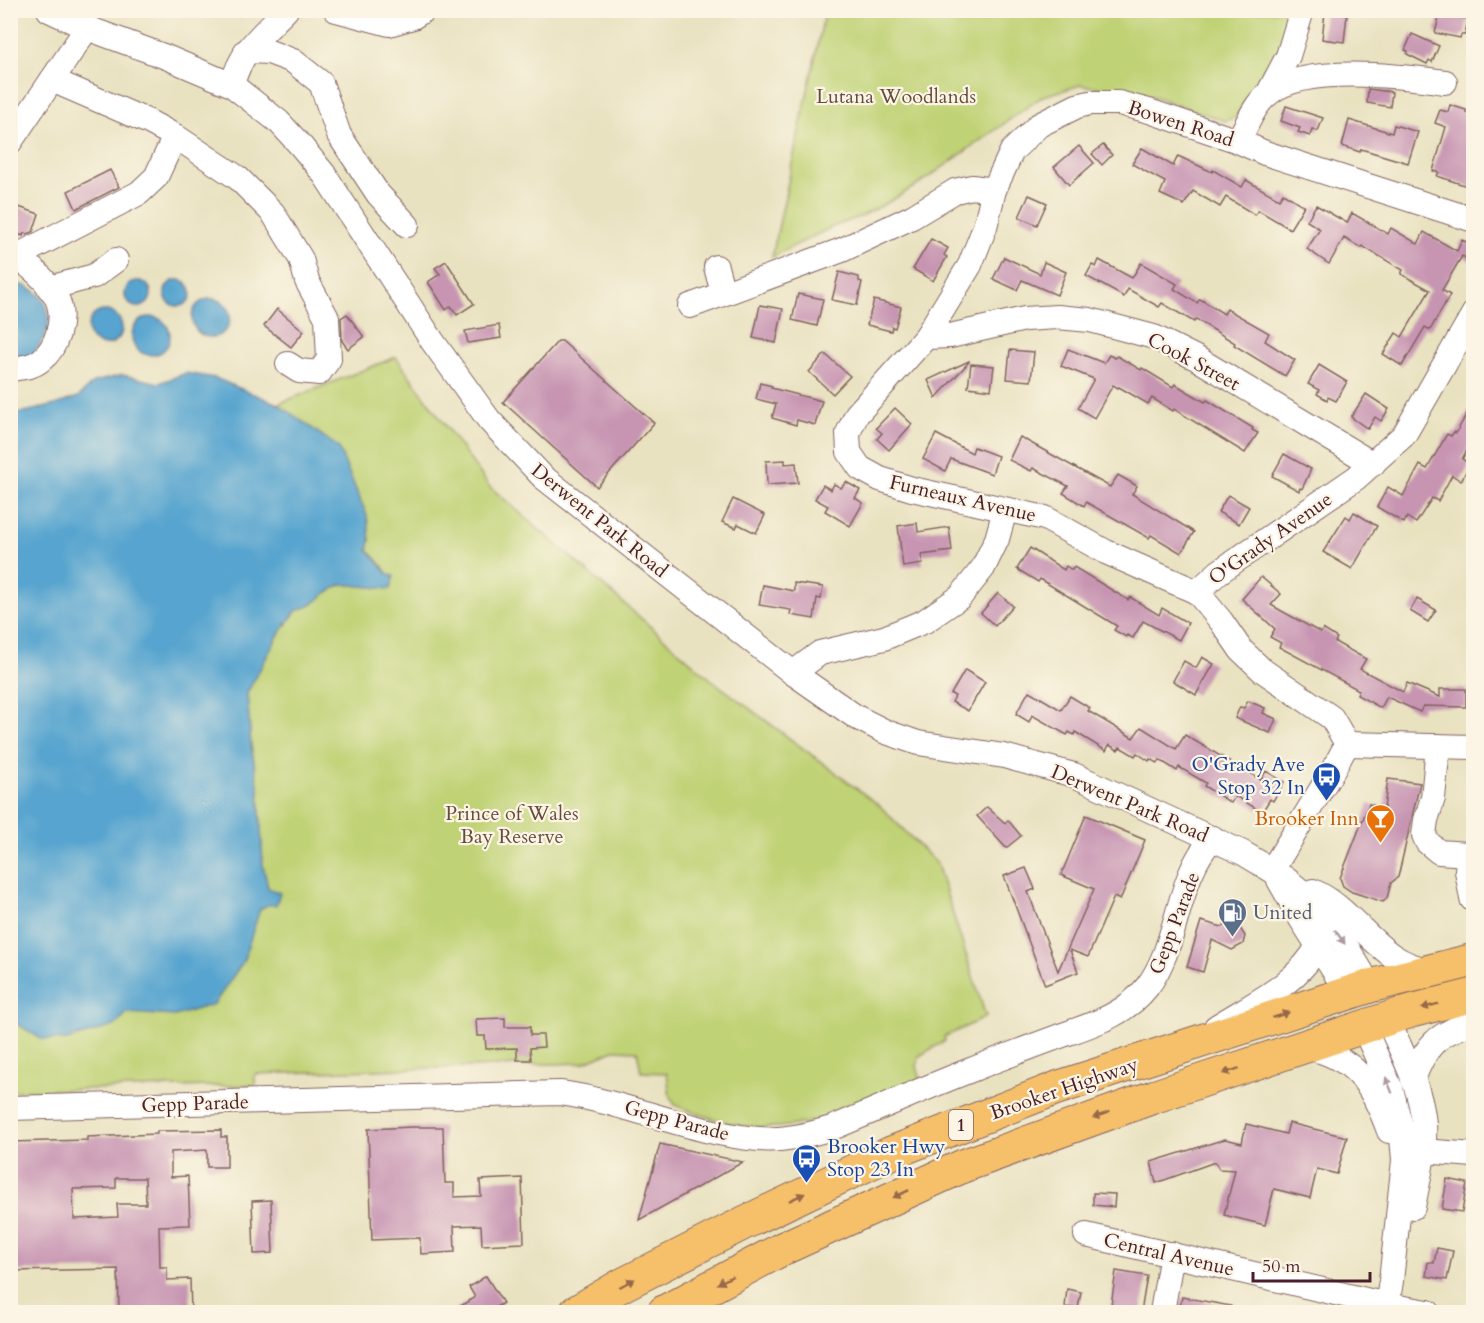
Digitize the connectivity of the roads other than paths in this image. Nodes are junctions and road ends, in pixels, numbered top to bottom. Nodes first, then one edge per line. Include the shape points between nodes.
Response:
1 (49, 10) edge
2 (285, 10) edge
3 (336, 10) edge
4 (424, 10) edge
5 (1302, 10) edge
6 (87, 28) junction
7 (246, 51) junction
8 (52, 80) junction
9 (1446, 82) dead end
10 (232, 85) junction
11 (1268, 94) junction
12 (175, 136) junction
13 (1238, 141) junction
14 (10, 142) edge
15 (994, 190) junction
16 (1473, 220) edge
17 (407, 225) dead end
18 (14, 254) edge
19 (116, 261) dead end
20 (716, 267) dead end
21 (49, 288) junction
22 (723, 293) junction
23 (690, 306) dead end
24 (1473, 313) edge
25 (926, 337) junction
26 (288, 364) dead end
27 (10, 369) edge
28 (1373, 464) junction
29 (1005, 510) junction
30 (1197, 592) junction
31 (793, 673) junction
32 (1347, 744) junction
33 (1438, 746) junction
34 (1473, 747) edge
35 (1213, 838) junction
36 (1278, 874) junction
37 (1472, 899) dead end
38 (1318, 945) junction
39 (1473, 960) edge
40 (1432, 970) junction
41 (1359, 989) junction
42 (1473, 995) edge
43 (1473, 1023) edge
44 (1376, 1024) junction
45 (1186, 1046) junction
46 (1306, 1047) junction
47 (1413, 1080) junction
48 (10, 1108) edge
49 (1473, 1150) edge
50 (1423, 1151) junction
51 (1402, 1183) junction
52 (1086, 1234) dead end
53 (1172, 1254) junction
54 (1391, 1281) junction
55 (1386, 1309) edge
56 (576, 1312) edge
57 (664, 1312) edge
58 (1162, 1312) edge
59 (1428, 1312) edge

1 - 6 street, Derwent Park Road
2 - 7 street
3 - 4 street via 389,24
5 - 11 street via 1288,56
6 - 8 street
6 - 10 street, Derwent Park Road
7 - 10 street
7 - 17 street via 269,52 293,62 321,83 339,135 378,194
8 - 12 street
8 - 14 street
9 - 11 street via 1392,75 1306,77
10 - 31 street, Derwent Park Road via 279,122 301,146 489,420 543,477
11 - 13 street
12 - 18 street via 156,177 139,193
12 - 26 street via 238,178 273,213 301,259 307,281 327,318 329,360 319,373 299,371
13 - 15 street, Bowen Road via 1119,103 1090,103 1039,125 1012,151
13 - 16 street, Bowen Road
15 - 22 street via 972,187 954,191 912,217 842,250
15 - 25 street, Furneaux Avenue via 985,228 970,265
18 - 21 street via 37,272
19 - 21 street via 94,276
20 - 22 street
21 - 27 street via 59,307 56,342 42,360
22 - 23 street
24 - 28 street, O'Grady Avenue via 1404,435
25 - 28 street, Cook Street via 1057,317 1090,320 1154,336
25 - 29 street, Furneaux Avenue via 857,414 848,433 849,452 860,468 880,479
28 - 30 street, O'Grady Avenue via 1219,572
29 - 30 street, Furneaux Avenue via 1045,518 1106,552
29 - 31 street via 983,568 960,597 925,621 885,638 820,653
30 - 32 street, O'Grady Avenue via 1241,650 1262,670 1332,718
31 - 35 street, Derwent Park Road via 856,717 886,732 918,743 1004,756 1074,775
32 - 33 street
32 - 36 street
33 - 34 street
33 - 37 street via 1424,835 1439,852 1468,854
35 - 36 street, Derwent Park Road
35 - 48 street, Gepp Parade via 1203,849 1188,883 1156,974 1130,1005 1096,1023 810,1134 761,1139 736,1136 610,1102 560,1093
36 - 38 street, Derwent Park Road
36 - 40 street via 1341,908 1394,958
36 -> 41 street, Derwent Park Road via 1307,896 1327,919 1352,955
38 - 41 street, Derwent Park Road
38 - 45 street via 1307,964 1292,977
39 - 40 highway, Brooker Highway / 1
40 - 41 highway, Brooker Highway / 1
41 - 44 highway, Derwent Park Road
45 -> 41 highway, Brooker Highway / 1
42 -> 44 highway, Brooker Highway / 1
43 - 47 street via 1450,1030 1435,1041
44 - 46 highway, Brooker Highway / 1
44 - 47 street, Derwent Park Road
51 -> 44 street, Derwent Park Road via 1401,1127
56 -> 45 highway, Brooker Highway / 1 via 744,1222 891,1153 1057,1088
46 - 51 street via 1341,1058 1367,1084 1397,1153
46 -> 57 highway, Brooker Highway / 1 via 963,1166 784,1248
47 - 50 street, Derwent Park Road via 1424,1124
49 - 50 street
50 - 54 street, Derwent Park Road via 1406,1249
51 - 54 street, Derwent Park Road
52 - 53 street, Central Avenue
53 - 55 street, Central Avenue
53 - 58 street
54 - 55 street, Derwent Park Road
55 - 59 street, Central Avenue

